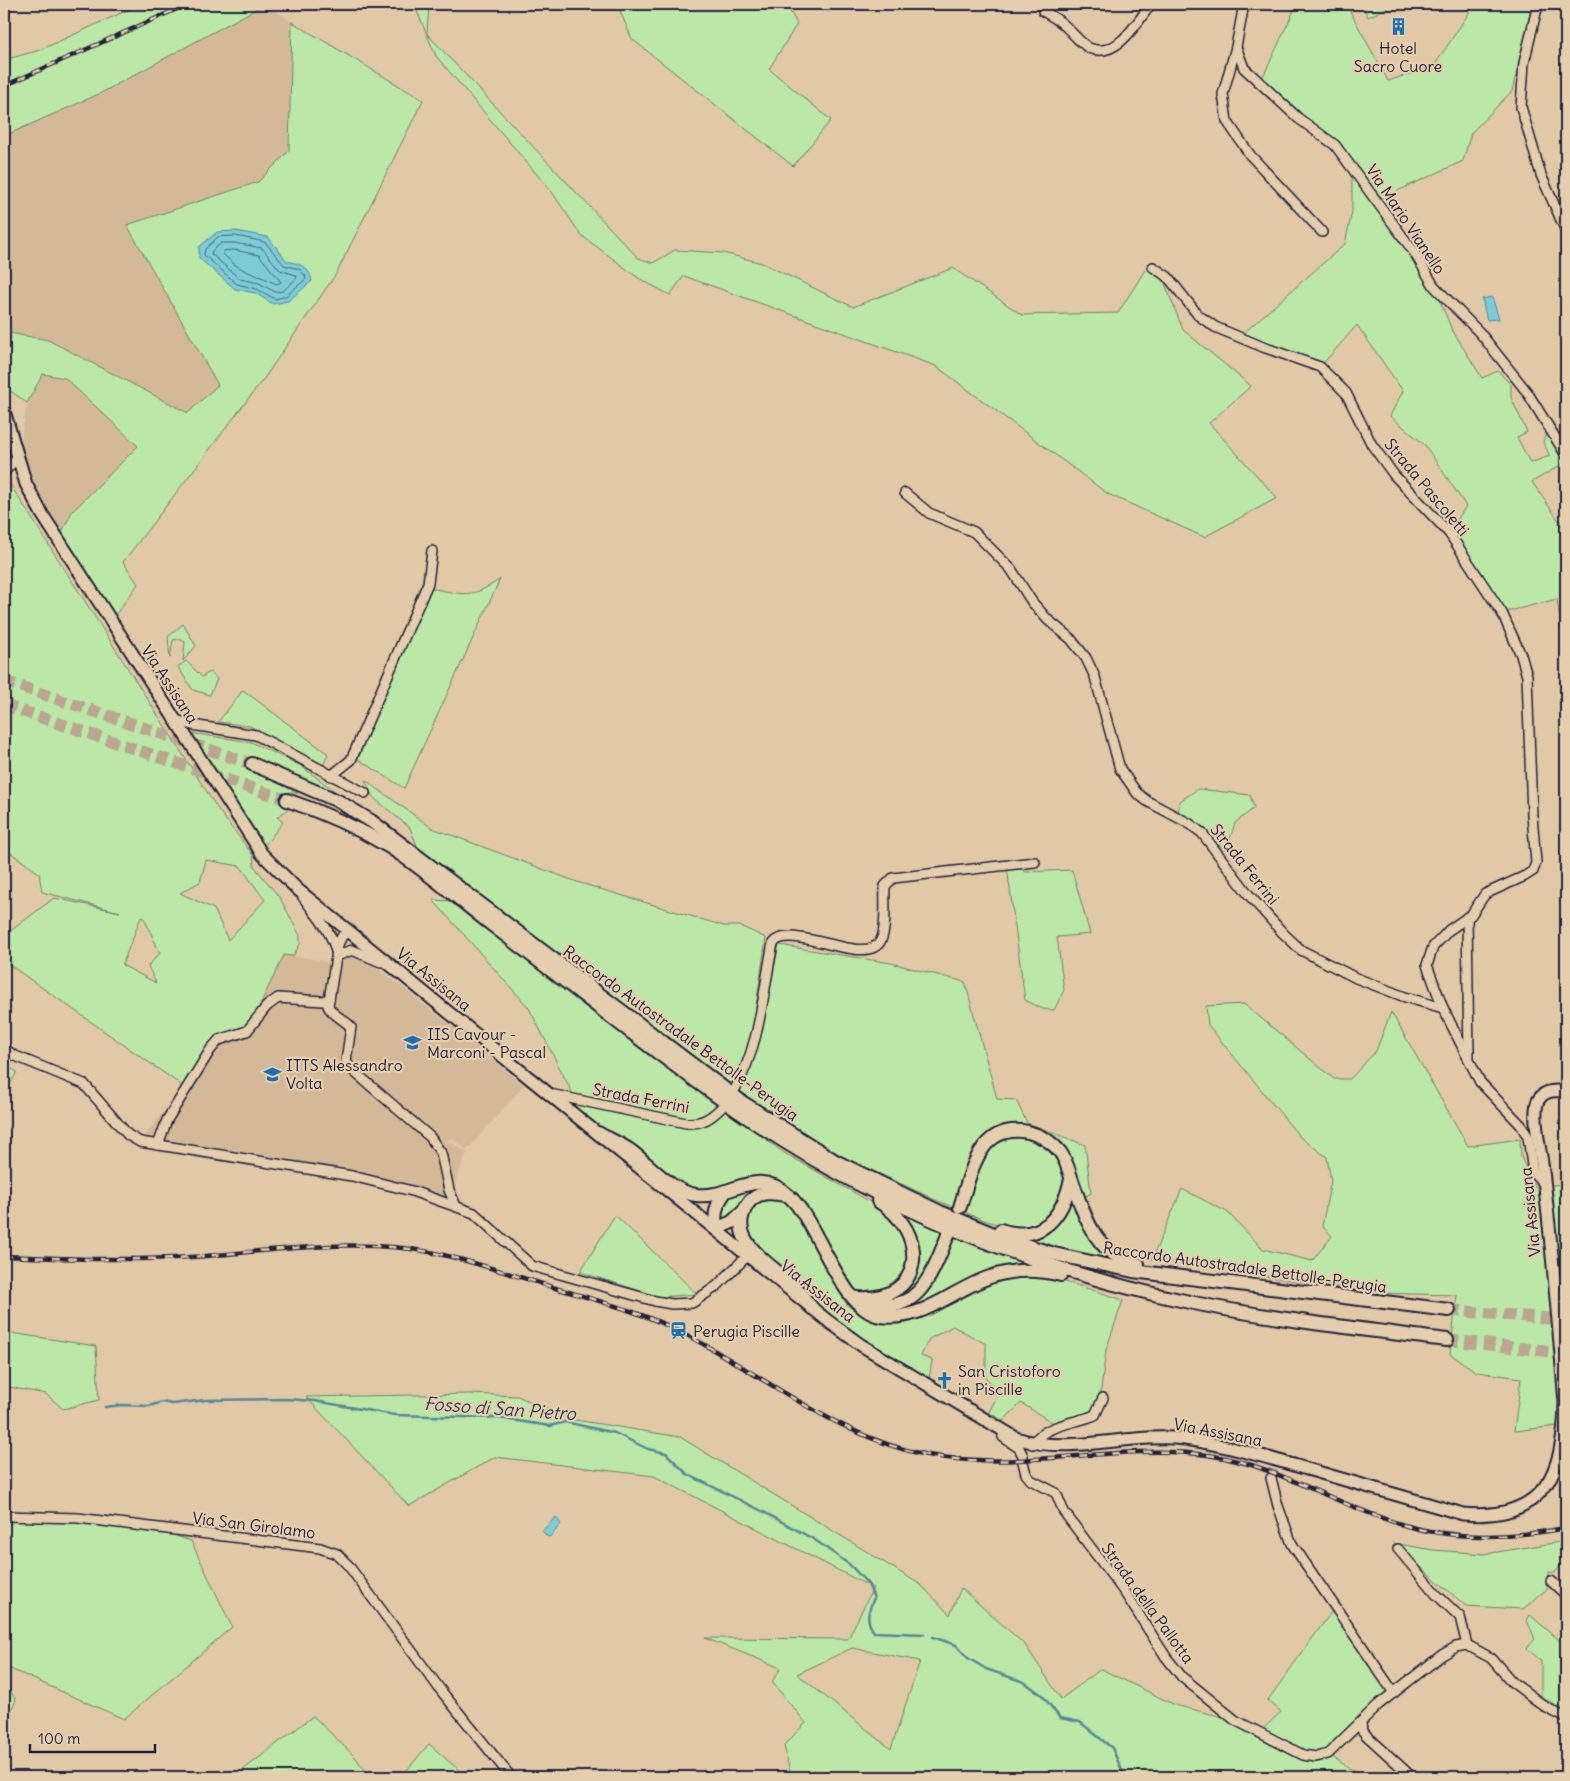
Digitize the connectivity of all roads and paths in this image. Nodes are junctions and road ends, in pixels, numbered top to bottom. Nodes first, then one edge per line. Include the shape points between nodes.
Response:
1 (1151, 4) edge
2 (1244, 4) edge
3 (1538, 4) edge
4 (1043, 11) dead end
5 (1236, 47) junction
6 (1566, 231) edge
7 (1322, 232) dead end
8 (1153, 267) dead end
9 (4, 411) edge
10 (1566, 455) edge
11 (17, 458) junction
12 (4, 472) edge
13 (905, 493) dead end
14 (432, 551) dead end
15 (173, 719) junction
16 (252, 764) tunnel mouth
17 (331, 776) junction
18 (365, 793) dead end
19 (286, 800) tunnel mouth
20 (1036, 862) dead end
21 (297, 889) junction
22 (475, 906) junction
23 (1467, 917) junction
24 (352, 932) junction
25 (337, 956) junction
26 (405, 976) junction
27 (329, 1000) junction
28 (605, 1005) junction
29 (1443, 1008) junction
30 (4, 1048) edge
31 (1469, 1062) junction
32 (735, 1089) dead end
33 (1566, 1092) edge
34 (548, 1093) junction
35 (723, 1106) dead end
36 (598, 1133) junction
37 (771, 1133) junction
38 (158, 1145) junction
39 (1072, 1178) junction
40 (1545, 1184) junction
41 (890, 1189) junction
42 (726, 1191) junction
43 (789, 1196) junction
44 (456, 1206) junction
45 (960, 1207) dead end
46 (744, 1211) junction
47 (716, 1229) junction
48 (948, 1236) dead end
49 (747, 1256) junction
50 (1303, 1292) junction
51 (853, 1294) junction
52 (1190, 1302) junction
53 (812, 1308) junction
54 (1449, 1310) tunnel mouth
55 (1447, 1340) tunnel mouth
56 (1103, 1398) dead end
57 (1003, 1432) junction
58 (1032, 1444) junction
59 (1274, 1469) junction
60 (4, 1516) edge
61 (1398, 1549) dead end
62 (1551, 1581) dead end
63 (1566, 1595) edge
64 (1467, 1645) junction
65 (1394, 1693) junction
66 (1566, 1718) edge
67 (1362, 1724) junction
68 (511, 1777) edge
69 (1412, 1777) edge

1 - 4 street via 1128,35 1115,46 1099,50 1088,47 1061,22
2 - 5 street
3 - 6 street via 1524,63 1520,107 1541,175
5 - 7 street via 1223,94 1227,120 1250,155
5 - 10 street, Via Mario Vianello via 1244,68 1298,118 1335,145 1414,252 1434,286 1480,333 1527,392
8 - 23 street, Strada Pascoletti via 1168,277 1198,315 1215,327 1320,366 1346,393 1372,445 1394,475 1448,533 1502,613 1521,655 1526,676 1536,863 1525,876 1485,894
9 - 11 main road, Via Assisana
11 - 12 street
11 - 15 main road, Via Assisana via 42,514
13 - 29 street, Strada Ferrini via 929,514 974,532 1011,570 1048,620 1071,639 1095,676 1120,769 1137,793 1202,833 1249,895 1283,933 1302,950 1356,978
14 - 17 street via 426,588 351,760
15 - 17 street via 256,735
15 - 21 main road, Via Assisana via 262,854
16 - 22 highway via 338,801 371,821
17 - 18 street
19 - 22 highway via 320,812 390,847
20 - 32 street via 893,878 885,886 882,939 872,949 790,937 776,940 754,1040 745,1071
21 - 24 main road, Via Assisana
21 - 25 street via 330,933
22 - 28 highway
23 - 29 street, Strada Pascoletti via 1433,947 1427,965
23 - 31 street
24 - 25 street via 340,940
24 - 26 main road, Via Assisana
25 - 26 street via 352,950
25 - 27 street
26 - 34 main road, Via Assisana
27 - 38 street via 278,998 267,1006 247,1031 219,1040 167,1120
27 - 44 street via 331,1012 352,1027 346,1061 350,1068 430,1137 441,1153
28 - 37 highway via 736,1110
28 - 41 highway, Raccordo Autostradale Bettolle-Perugia via 797,1138
29 - 31 street
30 - 38 street via 13,1055 84,1084 128,1135 140,1142
31 - 40 street via 1480,1082 1521,1125 1528,1137 1533,1172
33 - 40 main road, Via Assisana via 1551,1091 1538,1099 1536,1108
34 - 35 street, Strada Ferrini via 686,1123 710,1119
34 - 36 main road, Via Assisana
36 - 42 highway via 629,1150 685,1191 710,1196
36 - 47 main road, Via Assisana
37 - 51 highway via 794,1154 889,1207 906,1229 913,1251 906,1282 886,1296 871,1299
37 - 52 highway via 856,1182 932,1220 1048,1263
38 - 44 street via 352,1176
39 - 41 highway via 1067,1200 1050,1224 1021,1233 1004,1231
39 - 45 highway via 1059,1151 1048,1141 1018,1130 1000,1134 985,1143 976,1157
39 - 50 highway via 1091,1231 1117,1257 1138,1264 1273,1283
40 - 59 main road, Via Assisana via 1565,1402 1560,1458 1552,1478 1537,1496 1504,1514 1463,1514
41 - 50 highway, Raccordo Autostradale Bettolle-Perugia via 1006,1239 1054,1254 1132,1271
42 - 43 highway via 751,1182 764,1182
42 - 47 highway via 714,1214
43 - 46 highway via 774,1193 757,1196
43 - 51 highway via 800,1207
44 - 49 street via 474,1213 532,1266 672,1304 692,1303 717,1286
46 - 47 highway via 732,1222
46 - 53 highway via 742,1224 748,1245 795,1287
47 - 49 main road, Via Assisana
48 - 51 highway via 929,1278 906,1301 881,1306 869,1304
49 - 53 main road, Via Assisana
50 - 54 highway, Raccordo Autostradale Bettolle-Perugia
51 - 52 highway via 864,1310 874,1315 896,1316 935,1305 989,1277 1006,1272 1038,1271 1149,1297
52 - 55 highway via 1298,1322
53 - 57 main road, Via Assisana via 861,1345
56 - 58 street via 1094,1415 1047,1430
57 - 58 main road, Via Assisana
57 - 67 street, Strada della Pallotta via 1003,1437 1019,1448 1026,1474 1056,1493 1064,1512 1148,1625 1166,1657 1200,1694 1235,1720 1303,1755 1316,1757 1328,1754
58 - 59 main road, Via Assisana via 1051,1446 1164,1438 1201,1442
59 - 65 street via 1278,1506 1292,1544
60 - 68 street, Via San Girolamo via 78,1518 320,1548 336,1554 348,1565 442,1692
61 - 64 street via 1460,1617
62 - 63 street
64 - 65 street, Strada della Pallotta via 1442,1655
64 - 66 street via 1491,1658 1512,1682
65 - 67 street, Strada della Pallotta
67 - 69 street via 1366,1735

